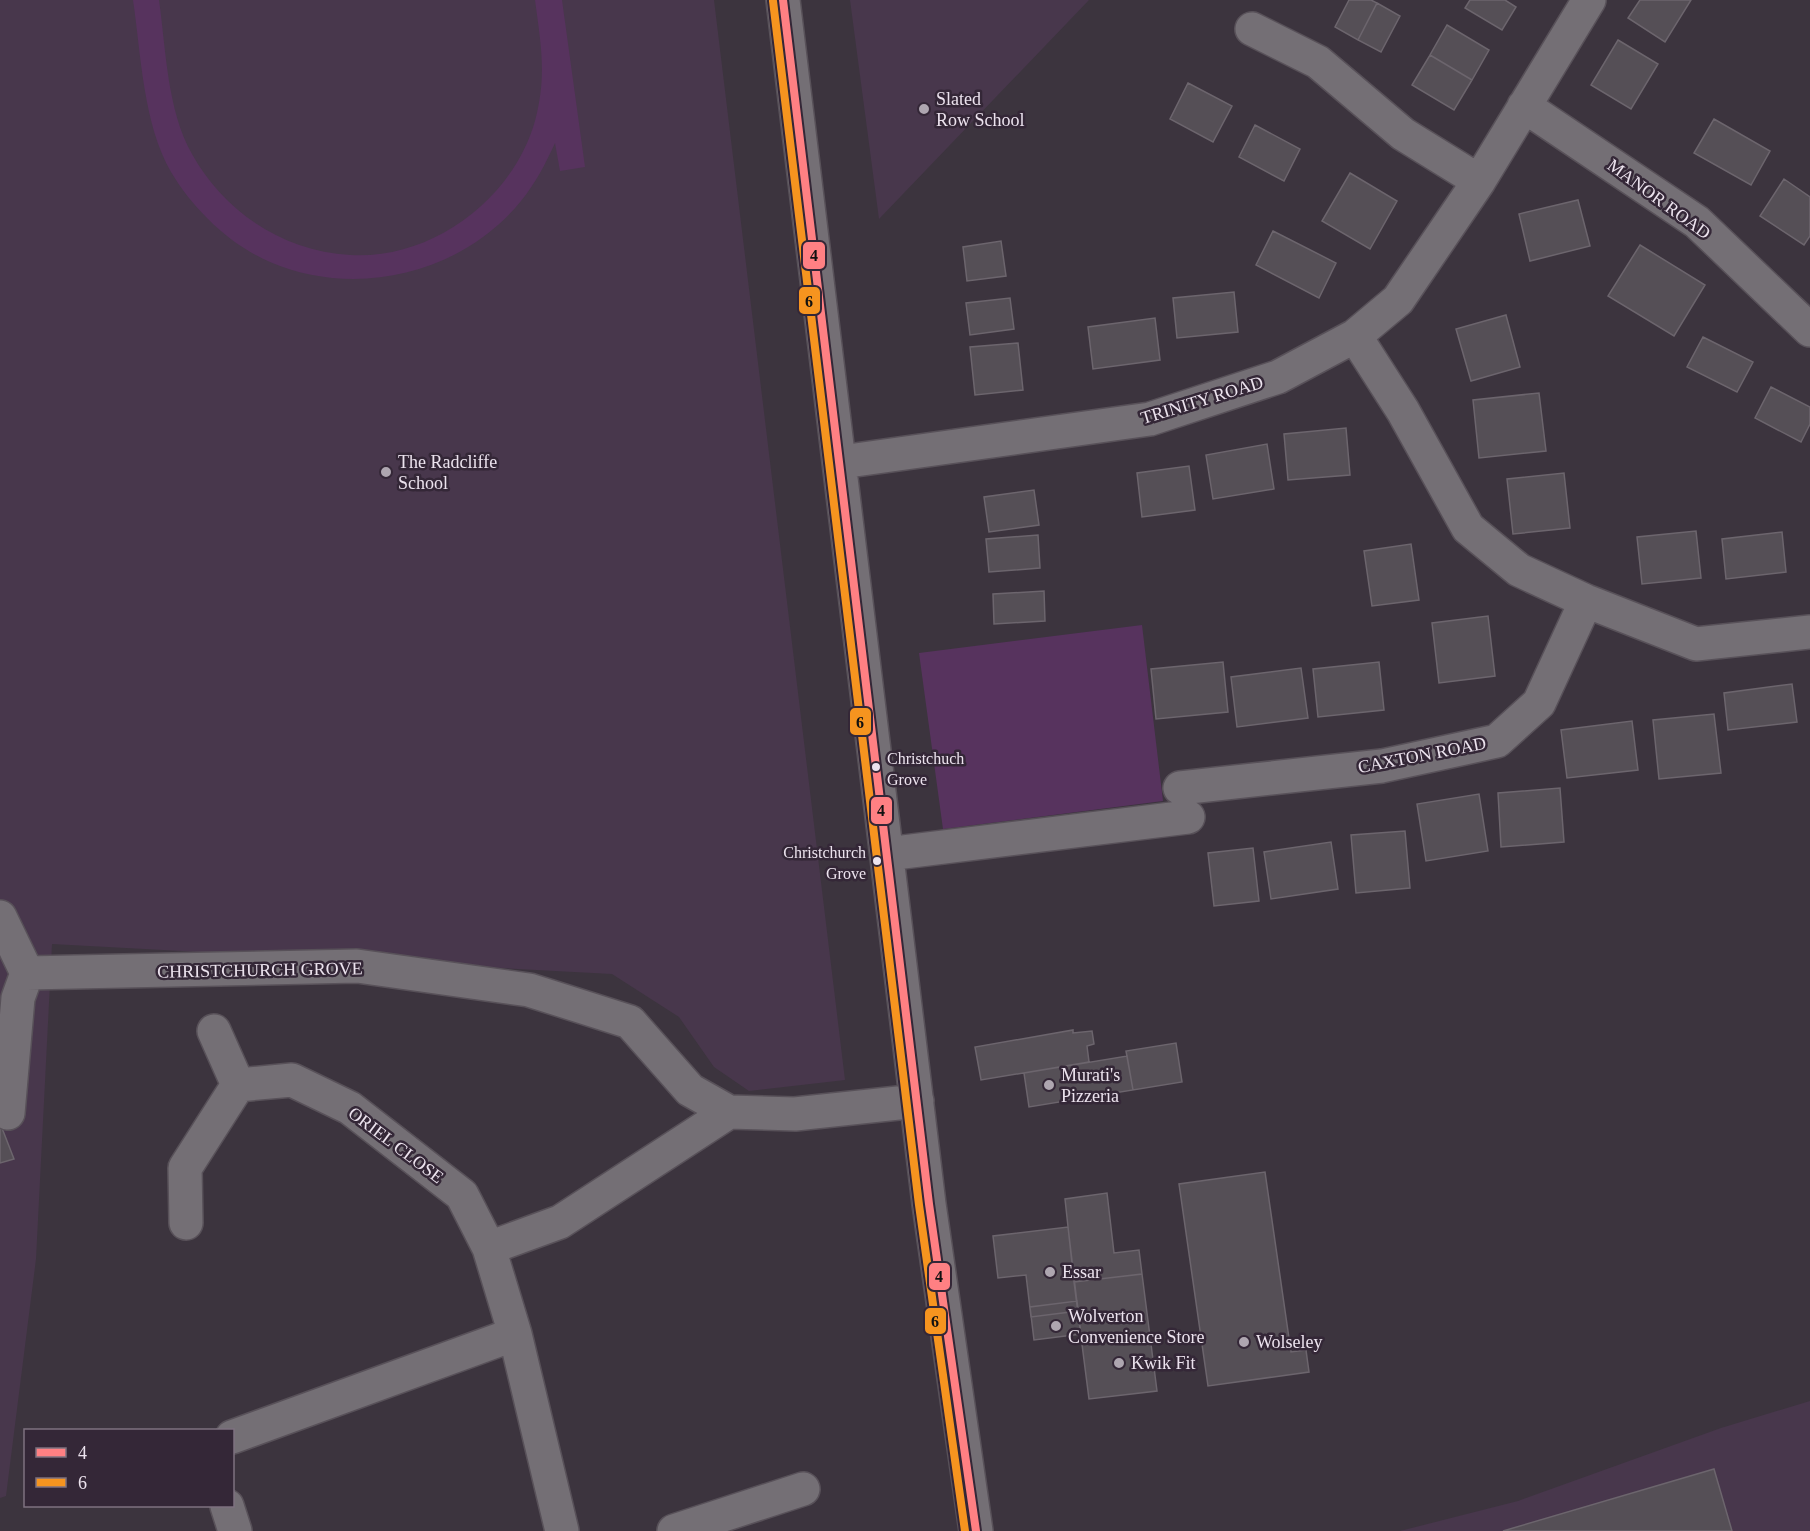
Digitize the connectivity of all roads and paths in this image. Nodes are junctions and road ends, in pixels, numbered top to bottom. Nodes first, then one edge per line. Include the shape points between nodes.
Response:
1 (783, 0) edge
2 (1589, 0) edge
3 (1252, 29) dead end
4 (1524, 106) junction
5 (1479, 182) junction
6 (1810, 330) edge
7 (1355, 336) junction
8 (841, 462) junction
9 (1586, 601) junction
10 (1810, 632) edge
11 (887, 854) junction
12 (0, 917) edge
13 (27, 973) junction
14 (214, 1031) dead end
15 (238, 1085) junction
16 (917, 1101) junction
17 (729, 1112) junction
18 (8, 1113) dead end
19 (186, 1224) dead end
20 (489, 1248) junction
21 (515, 1334) junction
22 (234, 1436) edge
23 (803, 1489) dead end
24 (227, 1507) edge
25 (235, 1531) edge
26 (562, 1531) edge
27 (674, 1531) edge
28 (976, 1531) edge

1 - 8 street
2 - 4 street, TRINITY ROAD
3 - 5 street via 1318,62 1403,134
4 - 5 street, TRINITY ROAD
4 - 6 street, MANOR ROAD via 1697,222
5 - 7 street, TRINITY ROAD via 1398,300
7 - 8 street, TRINITY ROAD via 1278,377 1150,419
7 - 9 street via 1403,411 1468,528 1519,570
8 - 11 street
9 - 10 street via 1696,644
9 - 11 street, CAXTON ROAD via 1539,703 1497,741 1184,803
11 - 16 street
12 - 13 street
13 - 17 street, CHRISTCHURCH GROVE via 357,966 529,990 630,1022 690,1090
13 - 18 street via 18,998
14 - 15 street
15 - 19 street via 186,1168
15 - 20 street, ORIEL CLOSE via 292,1080 350,1108 462,1195
16 - 17 street, CHRISTCHURCH GROVE via 795,1114
16 - 28 street
17 - 20 street via 560,1222
20 - 21 street, ORIEL CLOSE
21 - 22 street
21 - 26 street, ORIEL CLOSE
23 - 27 street
24 - 25 street

